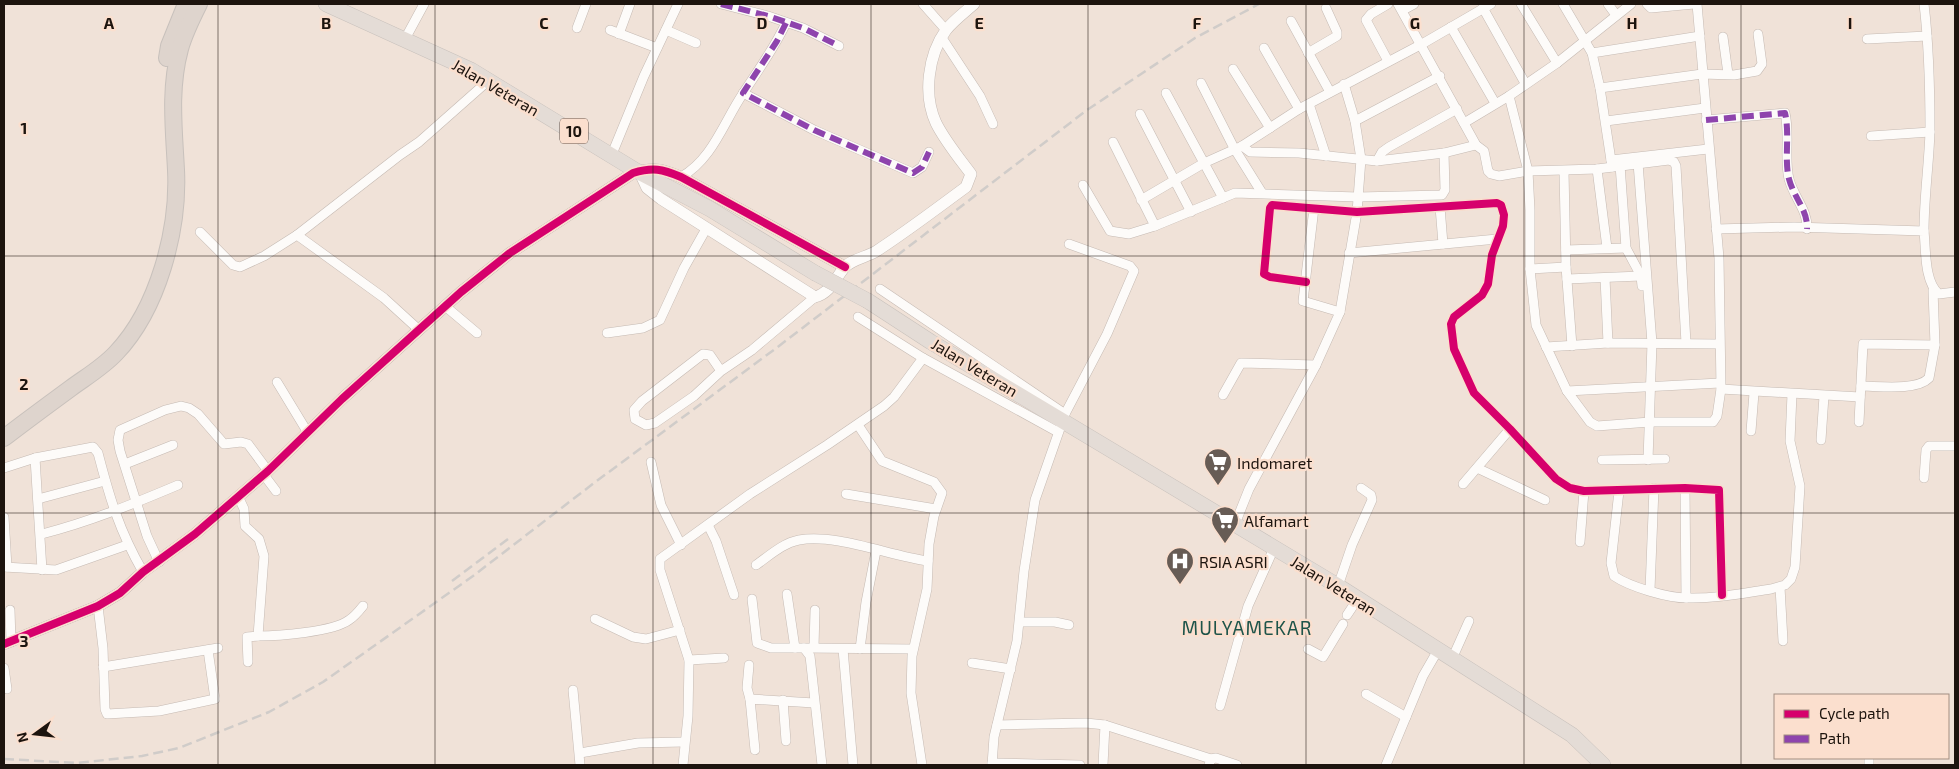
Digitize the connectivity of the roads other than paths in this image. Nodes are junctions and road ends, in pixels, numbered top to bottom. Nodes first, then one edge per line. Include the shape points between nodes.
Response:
1 (186, 4) edge
2 (199, 4) edge
3 (326, 4) edge
4 (424, 4) edge
5 (586, 4) edge
6 (630, 4) edge
7 (678, 4) edge
8 (721, 4) edge
9 (923, 4) edge
10 (974, 4) edge
11 (1388, 4) edge
12 (1414, 4) edge
13 (1522, 4) edge
14 (1563, 4) edge
15 (1608, 4) edge
16 (1630, 4) edge
17 (1647, 4) edge
18 (1696, 4) edge
19 (1924, 4) edge
20 (1487, 6) edge
21 (1401, 7) edge
22 (1326, 8) dead end
23 (1616, 15) junction
24 (1291, 21) dead end
25 (786, 22) junction
26 (1451, 26) junction
27 (577, 28) dead end
28 (666, 30) junction
29 (944, 34) junction
30 (1758, 34) dead end
31 (1700, 36) junction
32 (1928, 36) junction
33 (1723, 37) dead end
34 (1867, 38) dead end
35 (405, 39) junction
36 (1585, 42) junction
37 (696, 43) dead end
38 (1422, 44) junction
39 (839, 46) dead end
40 (657, 48) junction
41 (1264, 48) dead end
42 (1308, 53) junction
43 (1592, 53) junction
44 (1388, 61) junction
45 (1557, 63) junction
46 (1233, 69) dead end
47 (1702, 74) junction
48 (1728, 74) junction
49 (1440, 76) junction
50 (488, 81) junction
51 (1201, 83) dead end
52 (1525, 83) junction
53 (1344, 84) junction
54 (1600, 88) junction
55 (1330, 92) junction
56 (1166, 93) dead end
57 (743, 94) junction
58 (1509, 96) junction
59 (1495, 103) junction
60 (1309, 104) junction
61 (1705, 108) junction
62 (1299, 109) junction
63 (1456, 109) junction
64 (1140, 114) dead end
65 (1706, 120) junction
66 (1356, 121) junction
67 (1606, 121) junction
68 (1464, 123) junction
69 (993, 124) dead end
70 (1270, 128) junction
71 (1930, 132) junction
72 (1871, 136) dead end
73 (1113, 142) dead end
74 (1476, 145) junction
75 (1238, 147) junction
76 (1708, 149) junction
77 (929, 152) dead end
78 (1444, 152) junction
79 (612, 154) junction
80 (1326, 156) junction
81 (1361, 159) junction
82 (1377, 161) junction
83 (1204, 163) junction
84 (1638, 163) junction
85 (1614, 164) junction
86 (1597, 169) junction
87 (639, 171) junction
88 (1528, 171) junction
89 (1564, 171) junction
90 (681, 178) junction
91 (1175, 180) junction
92 (1083, 185) dead end
93 (1262, 193) junction
94 (1358, 197) junction
95 (1223, 198) junction
96 (1141, 200) junction
97 (1440, 207) junction
98 (1314, 208) junction
99 (1191, 212) junction
100 (1357, 212) junction
101 (1155, 226) junction
102 (706, 229) junction
103 (1716, 229) junction
104 (1807, 229) junction
105 (1924, 231) junction
106 (200, 232) dead end
107 (298, 235) junction
108 (1497, 239) junction
109 (1069, 244) dead end
110 (1443, 244) junction
111 (1607, 248) junction
112 (1626, 248) junction
113 (1566, 250) junction
114 (1350, 253) junction
115 (844, 267) junction
116 (1530, 268) junction
117 (1566, 268) junction
118 (1641, 276) junction
119 (1605, 278) junction
120 (1567, 279) junction
121 (1306, 282) junction
122 (880, 289) dead end
123 (1933, 290) junction
124 (1955, 292) edge
125 (815, 297) junction
126 (445, 306) junction
127 (1340, 312) junction
128 (858, 317) dead end
129 (418, 329) junction
130 (607, 333) dead end
131 (477, 334) dead end
132 (1608, 343) junction
133 (1650, 343) junction
134 (1686, 343) junction
135 (1719, 344) junction
136 (1935, 345) junction
137 (1572, 346) junction
138 (1546, 347) junction
139 (923, 358) junction
140 (1316, 365) junction
141 (721, 371) junction
142 (277, 382) dead end
143 (1652, 386) junction
144 (1721, 386) junction
145 (1861, 386) junction
146 (1567, 391) junction
147 (1754, 392) junction
148 (1792, 394) junction
149 (1223, 395) dead end
150 (1824, 396) junction
151 (1860, 397) junction
152 (1062, 422) junction
153 (1650, 422) junction
154 (1859, 422) dead end
155 (858, 425) junction
156 (4, 427) edge
157 (1510, 428) junction
158 (1751, 430) dead end
159 (308, 433) junction
160 (4, 438) edge
161 (1821, 440) dead end
162 (173, 444) dead end
163 (1955, 446) edge
164 (35, 458) junction
165 (1665, 459) dead end
166 (1602, 460) dead end
167 (1648, 460) junction
168 (651, 462) dead end
169 (125, 464) junction
170 (4, 468) edge
171 (1477, 468) junction
172 (266, 473) junction
173 (1924, 478) dead end
174 (105, 481) junction
175 (1464, 484) dead end
176 (178, 485) dead end
177 (1361, 488) dead end
178 (1654, 488) junction
179 (1685, 488) junction
180 (276, 491) dead end
181 (1584, 491) junction
182 (1619, 491) junction
183 (846, 494) dead end
184 (238, 496) junction
185 (38, 498) junction
186 (1545, 500) dead end
187 (136, 502) junction
188 (936, 509) junction
189 (113, 512) junction
190 (4, 517) edge
191 (1235, 524) junction
192 (708, 525) junction
193 (42, 534) junction
194 (1580, 542) dead end
195 (680, 543) junction
196 (127, 545) junction
197 (1274, 548) junction
198 (876, 551) junction
199 (928, 561) junction
200 (159, 562) junction
201 (756, 566) dead end
202 (6, 567) edge
203 (42, 570) junction
204 (142, 572) junction
205 (1338, 586) junction
206 (1780, 587) junction
207 (1650, 590) junction
208 (787, 594) dead end
209 (734, 595) dead end
210 (1722, 595) junction
211 (1686, 598) junction
212 (752, 599) dead end
213 (1357, 600) junction
214 (98, 606) junction
215 (363, 606) dead end
216 (10, 610) dead end
217 (815, 610) dead end
218 (595, 619) dead end
219 (1469, 621) dead end
220 (1020, 622) junction
221 (1068, 625) dead end
222 (680, 630) junction
223 (258, 636) junction
224 (1784, 641) dead end
225 (7, 643) edge
226 (814, 647) junction
227 (218, 648) dead end
228 (799, 648) junction
229 (843, 649) junction
230 (860, 649) junction
231 (208, 650) junction
232 (913, 650) junction
233 (1308, 650) dead end
234 (1438, 650) junction
235 (724, 658) dead end
236 (1452, 659) junction
237 (688, 660) junction
238 (248, 662) dead end
239 (972, 664) dead end
240 (749, 665) dead end
241 (103, 667) junction
242 (4, 668) edge
243 (1012, 669) junction
244 (7, 689) dead end
245 (573, 690) dead end
246 (1366, 694) dead end
247 (750, 699) junction
248 (783, 700) junction
249 (814, 703) junction
250 (1220, 706) dead end
251 (1406, 717) junction
252 (997, 725) junction
253 (1105, 725) junction
254 (786, 741) dead end
255 (684, 742) junction
256 (755, 750) dead end
257 (580, 752) junction
258 (1210, 762) edge
259 (992, 764) edge
260 (580, 765) edge
261 (683, 765) edge
262 (822, 765) edge
263 (854, 765) edge
264 (922, 765) edge
265 (1079, 765) edge
266 (1103, 765) edge
267 (1237, 765) edge
268 (1386, 765) edge
269 (1603, 765) edge

1 - 156 highway via 169,46 163,86 164,210 149,279 132,314 109,348
2 - 160 highway via 180,49 174,87 174,214 170,247 159,279 139,321 116,353
3 - 35 highway, Jalan Veteran / 10
4 - 35 street
5 - 27 street
6 - 40 street via 614,32
7 - 28 street
8 - 25 street
9 - 29 street
10 - 29 street
11 - 44 street via 1366,20
12 - 21 street
13 - 45 street
14 - 36 street
15 - 23 street
16 - 23 street
17 - 18 street via 1654,8
18 - 31 street
19 - 32 street
20 - 26 street
20 - 52 street
21 - 38 street
22 - 42 street via 1337,36
23 - 36 street
24 - 42 street
25 - 39 street
25 - 57 street
26 - 38 street
26 - 59 street
28 - 37 street
28 - 40 street
29 - 69 street
29 - 115 street via 930,70 930,104 941,132 971,174 970,181 903,234
30 - 48 street via 1761,68 1742,74
31 - 43 street
31 - 47 street
32 - 34 street
32 - 71 street
33 - 48 street
35 - 50 highway, Jalan Veteran / 10
36 - 43 street
36 - 45 street
38 - 44 street
38 - 49 street
40 - 79 street
41 - 62 street
42 - 55 street
43 - 54 street
44 - 53 street
45 - 52 street
46 - 70 street
47 - 48 street
47 - 54 street
47 - 61 street
49 - 63 street
49 - 66 street
50 - 79 highway, Jalan Veteran / 10
50 - 107 street via 418,142
51 - 75 street
52 - 58 street
53 - 55 street
53 - 66 street
54 - 67 street
55 - 60 street
56 - 83 street
57 - 77 street via 913,174 922,167
57 - 90 street via 700,163
58 - 59 street
58 - 88 street
59 - 68 street
60 - 62 street
60 - 80 street
61 - 65 street
61 - 67 street
62 - 70 street
63 - 68 street
63 - 82 street via 1389,147
64 - 91 street
65 - 76 street
65 - 104 street via 1785,113 1790,180 1806,213
66 - 81 street
67 - 85 street
68 - 74 street
70 - 75 street
71 - 72 street
71 - 105 street
73 - 96 street
74 - 78 street
74 - 88 street via 1484,151 1491,174 1499,176
75 - 80 street via 1250,152
75 - 83 street
75 - 93 street
76 - 85 street
76 - 103 street
78 - 82 street
78 - 94 street via 1445,190 1442,194
79 - 87 highway, Jalan Veteran / 10
80 - 81 street
81 - 82 street
81 - 94 street
83 - 91 street
83 - 95 street
84 - 85 street
84 - 133 street
84 - 134 street via 1669,160 1676,166
85 - 86 street
85 - 112 street
86 - 89 street
86 - 111 street
87 - 90 street via 660,168
87 - 102 street via 647,188
87 - 126 street via 510,253
87 - 152 highway, Jalan Veteran / 10, bridge via 710,209 815,274 868,301
88 - 89 street
88 - 116 street
89 - 113 street
90 - 115 street
91 - 96 street
91 - 99 street
92 - 101 street via 1110,231 1134,233
93 - 94 street
93 - 95 street via 1235,193
94 - 100 street
95 - 99 street
96 - 101 street
97 - 100 street
97 - 108 street via 1499,204 1504,220
97 - 110 street
98 - 100 street
98 - 121 street
98 - 121 street via 1278,204 1270,208 1264,274
99 - 101 street
100 - 114 street
102 - 125 street
102 - 130 street via 660,320 643,328
103 - 104 street
103 - 135 street
104 - 105 street
105 - 123 street
106 - 107 street via 233,265 240,267
107 - 129 street via 384,298
108 - 110 street
108 - 157 street via 1488,284 1482,295 1454,317 1451,324 1456,356 1470,387
109 - 152 street via 1130,266 1134,271 1107,334
110 - 114 street
111 - 112 street
111 - 113 street
112 - 118 street
113 - 117 street
114 - 127 street
115 - 125 street via 823,294
116 - 117 street
116 - 138 street via 1536,324
117 - 120 street
118 - 119 street
118 - 133 street
119 - 120 street
119 - 132 street
120 - 137 street
121 - 127 street via 1302,296 1304,303
122 - 152 street
123 - 124 street via 1939,294
123 - 136 street
125 - 141 street via 752,350
126 - 129 street
126 - 131 street
127 - 140 street
128 - 139 street
129 - 159 street
132 - 133 street
132 - 137 street
133 - 134 street
133 - 143 street
134 - 135 street
135 - 144 street
136 - 145 street via 1926,382 1912,386
136 - 145 street via 1864,343
137 - 138 street
138 - 146 street
139 - 152 street
139 - 155 street via 894,397
140 - 149 street via 1241,363
140 - 191 street via 1249,488
141 - 141 street via 710,355 704,354 642,401 634,410 635,419 646,425 655,423 694,396
142 - 159 street
143 - 144 street
143 - 146 street
143 - 153 street
144 - 147 street
144 - 153 street via 1713,422
145 - 151 street
146 - 153 street via 1593,425
147 - 148 street
147 - 158 street
148 - 150 street
148 - 206 street via 1790,441 1800,500 1795,567 1791,579
150 - 151 street
150 - 161 street
151 - 154 street
152 - 191 highway, Jalan Veteran / 10
152 - 220 street via 1033,510
153 - 167 street
155 - 188 street via 882,461 934,482 942,493
155 - 192 street
157 - 171 street
157 - 181 street via 1556,479 1570,488
159 - 172 street
162 - 169 street
163 - 173 street via 1929,446
164 - 170 street
164 - 174 street via 93,447 98,453
164 - 185 street
165 - 167 street
166 - 167 street
168 - 195 street via 664,513
169 - 172 street via 118,440 120,430 164,410 181,406 198,414 224,444 248,444
169 - 187 street
171 - 175 street
171 - 186 street
172 - 180 street
172 - 184 street
174 - 185 street
174 - 189 street
176 - 187 street
177 - 205 street via 1371,495 1372,500
178 - 179 street
178 - 182 street
178 - 207 street
179 - 210 street via 1716,488 1720,493
179 - 211 street
181 - 182 street
181 - 194 street
182 - 207 street via 1611,570 1620,580
183 - 188 street
184 - 200 street
184 - 223 street via 246,526 259,539 264,556
185 - 193 street
187 - 189 street
187 - 200 street
188 - 199 street
189 - 193 street
189 - 196 street
190 - 202 street
191 - 197 highway, Jalan Veteran / 10
192 - 195 street
192 - 209 street
193 - 203 street
195 - 222 street via 660,559 659,564
196 - 203 street via 66,567
196 - 204 street
197 - 205 highway, Jalan Veteran / 10
197 - 250 street via 1248,606
198 - 199 street
198 - 201 street via 825,540 798,540 776,550
198 - 230 street
199 - 232 street via 924,602
200 - 204 street
202 - 203 street
204 - 214 street via 126,589
205 - 213 highway, Jalan Veteran / 10
206 - 210 street
206 - 224 street
207 - 211 street
208 - 228 street
210 - 211 street
212 - 228 street via 757,643 772,648
213 - 233 street via 1323,657
213 - 234 highway, Jalan Veteran / 10
214 - 225 street
214 - 241 street
215 - 223 street via 348,621 339,624 309,632
216 - 225 street
217 - 226 street
218 - 222 street via 634,637 646,639
219 - 236 street
220 - 221 street
220 - 243 street
222 - 237 street
223 - 238 street via 247,637
226 - 228 street
226 - 229 street
227 - 231 street
228 - 249 street via 810,656
229 - 230 street
229 - 263 street
230 - 232 street
231 - 241 street
231 - 241 street via 215,698 159,711 106,714
232 - 264 street via 911,693
234 - 236 highway, Jalan Veteran / 10
234 - 251 street
235 - 237 street
236 - 269 highway, Jalan Veteran / 10 via 1572,735
237 - 255 street via 688,716
239 - 243 street
240 - 247 street via 747,688
242 - 244 street
243 - 252 street
245 - 257 street
246 - 251 street
247 - 248 street
247 - 256 street
248 - 249 street
248 - 254 street
249 - 262 street
251 - 268 street
252 - 253 street via 1086,722
252 - 259 street
253 - 258 street
253 - 266 street
255 - 257 street via 638,743
255 - 261 street
257 - 260 street
258 - 267 street via 1216,758
259 - 265 street

